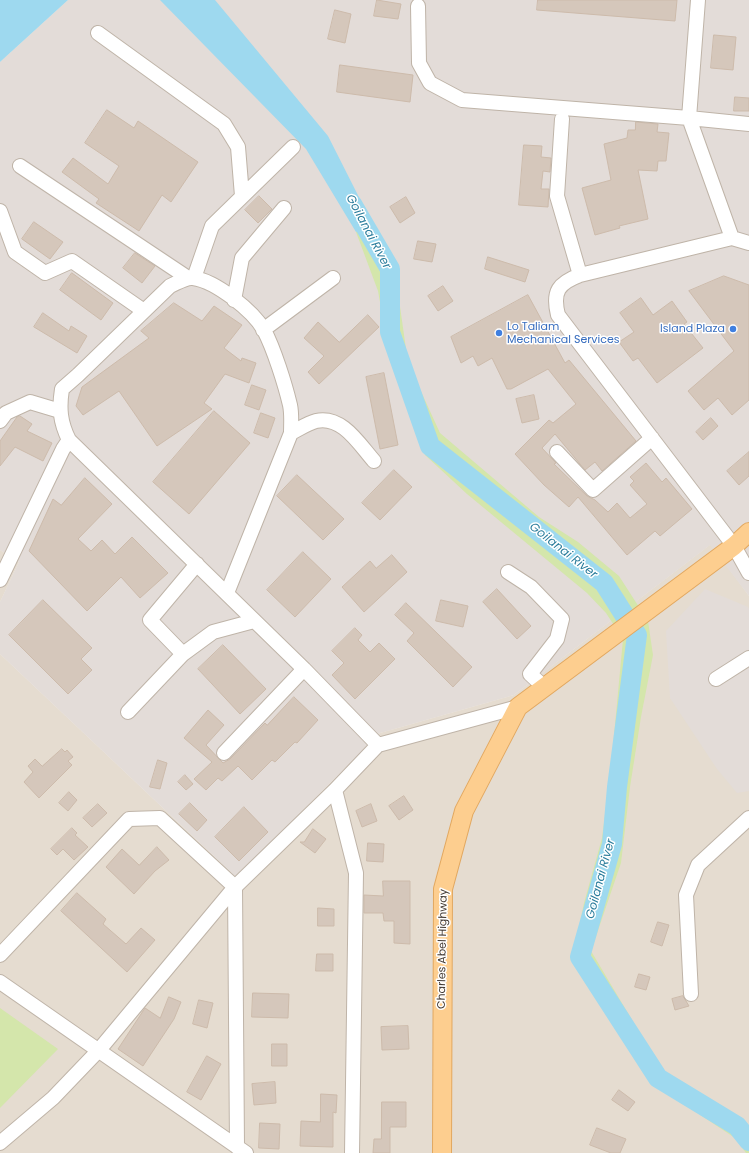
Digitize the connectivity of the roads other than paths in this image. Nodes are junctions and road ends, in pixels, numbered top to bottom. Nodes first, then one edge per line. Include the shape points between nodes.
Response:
1 (698, 0) edge
2 (418, 6) dead end
3 (98, 33) dead end
4 (689, 118) junction
5 (562, 119) dead end
6 (749, 124) edge
7 (293, 147) dead end
8 (20, 166) dead end
9 (242, 196) junction
10 (284, 208) dead end
11 (0, 211) edge
12 (732, 238) junction
13 (749, 243) edge
14 (580, 275) junction
15 (191, 278) junction
16 (333, 278) dead end
17 (234, 300) junction
18 (144, 311) junction
19 (263, 330) junction
20 (60, 411) junction
21 (0, 421) edge
22 (291, 433) junction
23 (652, 438) junction
24 (69, 440) junction
25 (557, 452) dead end
26 (374, 461) dead end
27 (749, 532) edge
28 (734, 546) junction
29 (197, 564) junction
30 (508, 572) dead end
31 (749, 573) edge
32 (0, 578) edge
33 (227, 593) junction
34 (254, 621) junction
35 (184, 654) junction
36 (749, 658) edge
37 (304, 669) junction
38 (716, 679) dead end
39 (544, 687) junction
40 (518, 706) junction
41 (128, 712) dead end
42 (378, 745) junction
43 (224, 753) dead end
44 (335, 790) junction
45 (749, 818) edge
46 (235, 887) junction
47 (0, 955) edge
48 (0, 982) edge
49 (691, 994) dead end
50 (99, 1050) junction
51 (0, 1143) edge
52 (242, 1150) edge
53 (352, 1153) edge
54 (442, 1153) edge

1 - 4 street
2 - 4 street via 420,63 430,83 462,100
3 - 9 street via 224,124 238,147
4 - 6 street
4 - 12 street
5 - 14 street via 557,196
7 - 9 street
8 - 15 street
9 - 15 street via 212,226
10 - 17 street via 242,258
11 - 18 street via 15,252 45,273 72,261
12 - 13 street
12 - 14 street
14 - 23 street via 566,280 559,287 555,306 558,315
15 - 17 street via 219,289
15 - 18 street via 170,286
16 - 19 street
17 - 19 street
18 - 20 street via 62,389
19 - 22 street via 278,366 290,407
20 - 21 street via 30,402 6,413
20 - 24 street via 62,427
22 - 26 street via 316,421 330,420 347,430
22 - 33 street
23 - 25 street via 594,490
23 - 28 street
24 - 29 street
24 - 32 street
27 - 28 main road
28 - 31 street
28 - 39 main road, Charles Abel Highway
29 - 33 street
29 - 35 street via 150,620
30 - 39 street via 531,588 562,619 557,639 530,674
33 - 34 street
34 - 35 street via 212,632
34 - 37 street
35 - 41 street
36 - 38 street
37 - 42 street
37 - 43 street
39 - 40 main road, Charles Abel Highway
40 - 42 street
40 - 54 main road, Charles Abel Highway via 464,811 443,889
42 - 44 street
44 - 46 street
44 - 53 street via 356,873
45 - 49 street via 698,865 686,895
46 - 47 street via 160,818 129,819
46 - 50 street
46 - 52 street
48 - 50 street
50 - 51 street via 53,1098
50 - 52 street

